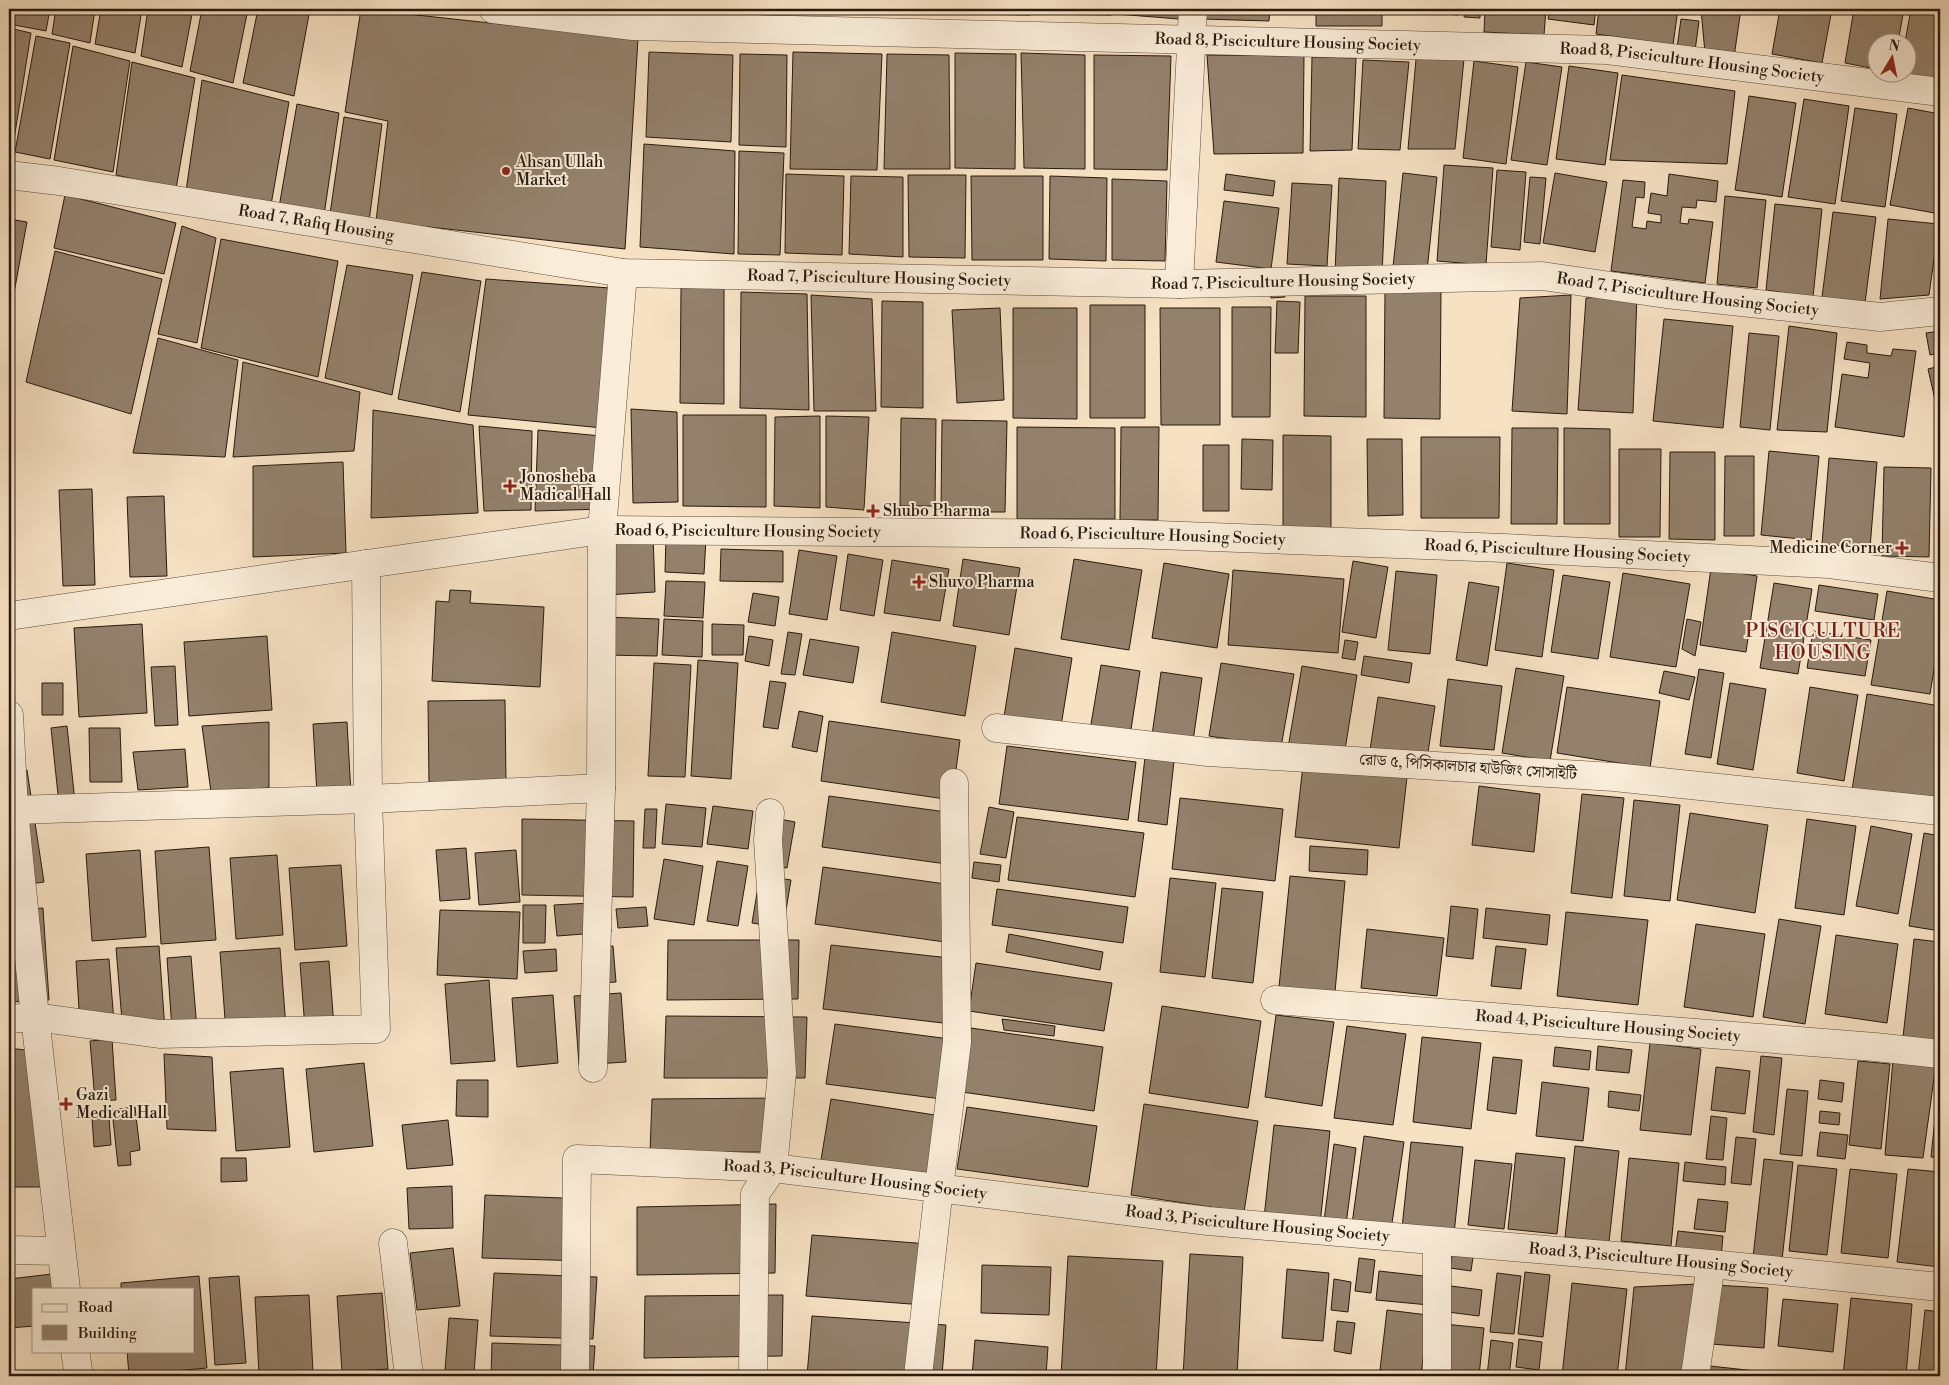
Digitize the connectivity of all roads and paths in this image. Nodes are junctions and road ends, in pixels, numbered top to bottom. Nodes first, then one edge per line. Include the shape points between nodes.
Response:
1 (493, 9) edge
2 (1193, 9) edge
3 (633, 17) edge
4 (1191, 39) junction
5 (1940, 92) edge
6 (9, 175) edge
7 (623, 273) junction
8 (1179, 284) junction
9 (1940, 311) edge
10 (602, 530) junction
11 (366, 564) junction
12 (1940, 578) edge
13 (9, 616) edge
14 (9, 715) edge
15 (996, 728) dead end
16 (10, 749) edge
17 (954, 782) dead end
18 (600, 788) junction
19 (368, 799) junction
20 (14, 810) junction
21 (1940, 811) edge
22 (770, 813) dead end
23 (1274, 1000) dead end
24 (22, 1018) edge
25 (1940, 1054) edge
26 (593, 1068) dead end
27 (773, 1168) junction
28 (939, 1188) junction
29 (1437, 1241) junction
30 (393, 1242) dead end
31 (9, 1250) edge
32 (60, 1251) junction
33 (1711, 1264) junction
34 (1940, 1287) edge
35 (66, 1288) edge
36 (75, 1352) edge
37 (79, 1376) edge
38 (410, 1376) edge
39 (575, 1376) edge
40 (753, 1376) edge
41 (918, 1376) edge
42 (1436, 1376) edge
43 (1695, 1376) edge

1 - 3 street, Road 8, Pisciculture Housing Society
2 - 4 street
3 - 4 street, Road 8, Pisciculture Housing Society
4 - 5 street, Road 8, Pisciculture Housing Society via 1606,50
4 - 8 street
6 - 7 street, Road 7, Rafiq Housing
7 - 8 street, Road 7, Pisciculture Housing Society
7 - 10 street
8 - 9 street, Road 7, Pisciculture Housing Society via 1542,276 1666,294 1880,318
10 - 11 street, Road 6, Pisciculture Housing Society
10 - 12 street, Road 6, Pisciculture Housing Society via 1141,534 1829,564
10 - 18 street
11 - 13 street, Road 6, Pisciculture Housing Society
11 - 19 street
14 - 16 street
15 - 21 street, রোড ৫, পিসিকালচার হাউজিং সোসাইটি via 1208,752 1614,777
16 - 20 street
17 - 28 street via 957,1042
18 - 19 street
18 - 26 street
19 - 20 street
19 - 24 street via 376,1030 159,1034
20 - 24 street
22 - 27 street via 768,840 782,1073
23 - 25 street, Road 4, Pisciculture Housing Society
24 - 32 street
27 - 28 street, Road 3, Pisciculture Housing Society
27 - 39 street, Road 3, Pisciculture Housing Society via 576,1159
27 - 40 street via 756,1194
28 - 29 street, Road 3, Pisciculture Housing Society via 1208,1220
28 - 41 street
29 - 33 street, Road 3, Pisciculture Housing Society
29 - 42 street
30 - 38 street
31 - 32 street
32 - 35 street
33 - 34 street, Road 3, Pisciculture Housing Society
33 - 43 street
36 - 37 street

